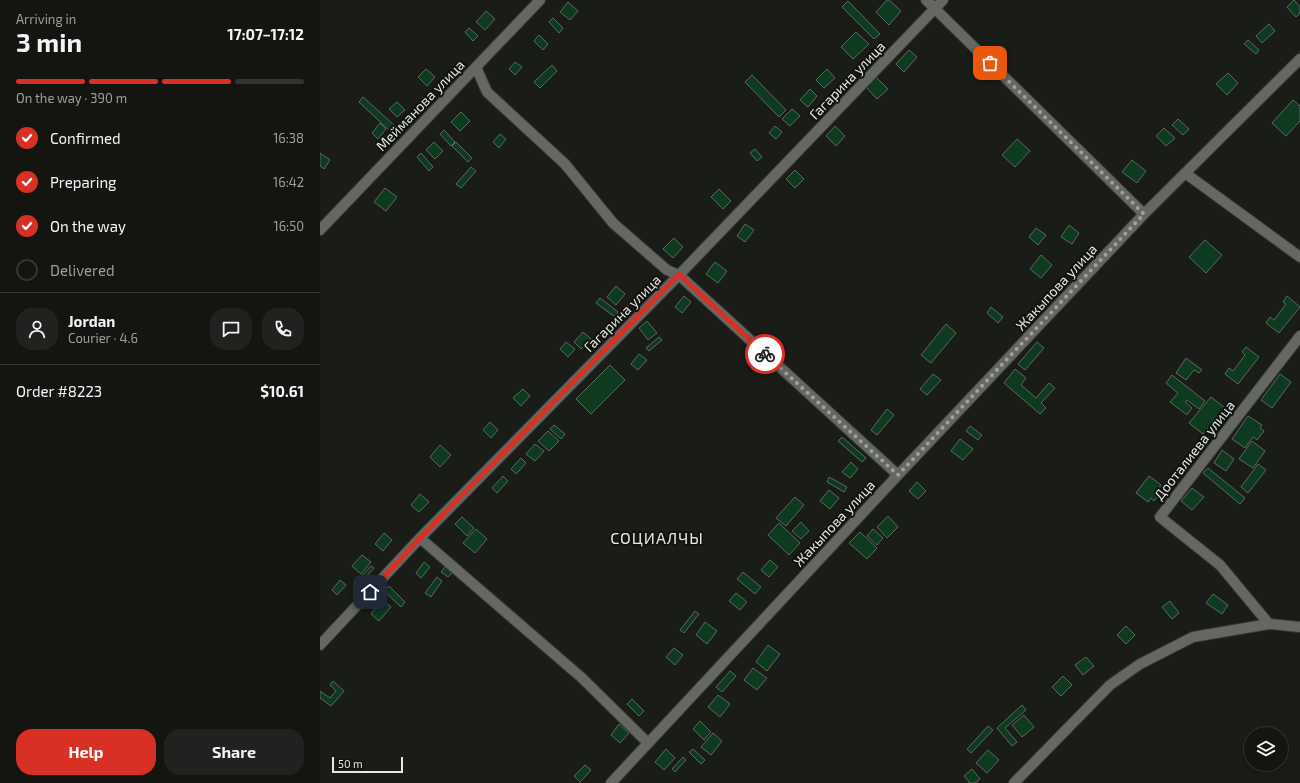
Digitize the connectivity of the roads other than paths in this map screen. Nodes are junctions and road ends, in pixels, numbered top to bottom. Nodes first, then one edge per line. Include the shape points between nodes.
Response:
1 (540, 0) edge
2 (926, 0) edge
3 (943, 0) edge
4 (936, 9) junction
5 (1300, 59) edge
6 (476, 67) junction
7 (1185, 173) junction
8 (1144, 214) junction
9 (320, 230) edge
10 (1300, 257) edge
11 (679, 274) junction
12 (1300, 336) edge
13 (898, 475) junction
14 (420, 538) junction
15 (1269, 624) junction
16 (1300, 627) edge
17 (320, 645) edge
18 (648, 743) junction
19 (611, 783) edge
20 (1014, 783) edge

1 - 6 street, Мейманова улица
2 - 4 street
3 - 4 street, Гагарина улица
4 - 8 street
4 - 11 street, Гагарина улица
5 - 7 street, Жакыпова улица
6 - 9 street, Мейманова улица
6 - 11 street via 487,92 565,164 613,223 667,270
7 - 8 street, Жакыпова улица
7 - 10 street
8 - 13 street, Жакыпова улица
11 - 13 street
11 - 14 street, Гагарина улица
12 - 15 street, Дооталиева улица via 1160,517 1220,565
13 - 18 street, Жакыпова улица
14 - 17 street, Гагарина улица
14 - 18 street via 582,678
15 - 16 street
15 - 20 street via 1193,637 1140,664 1110,685
18 - 19 street, Жакыпова улица

